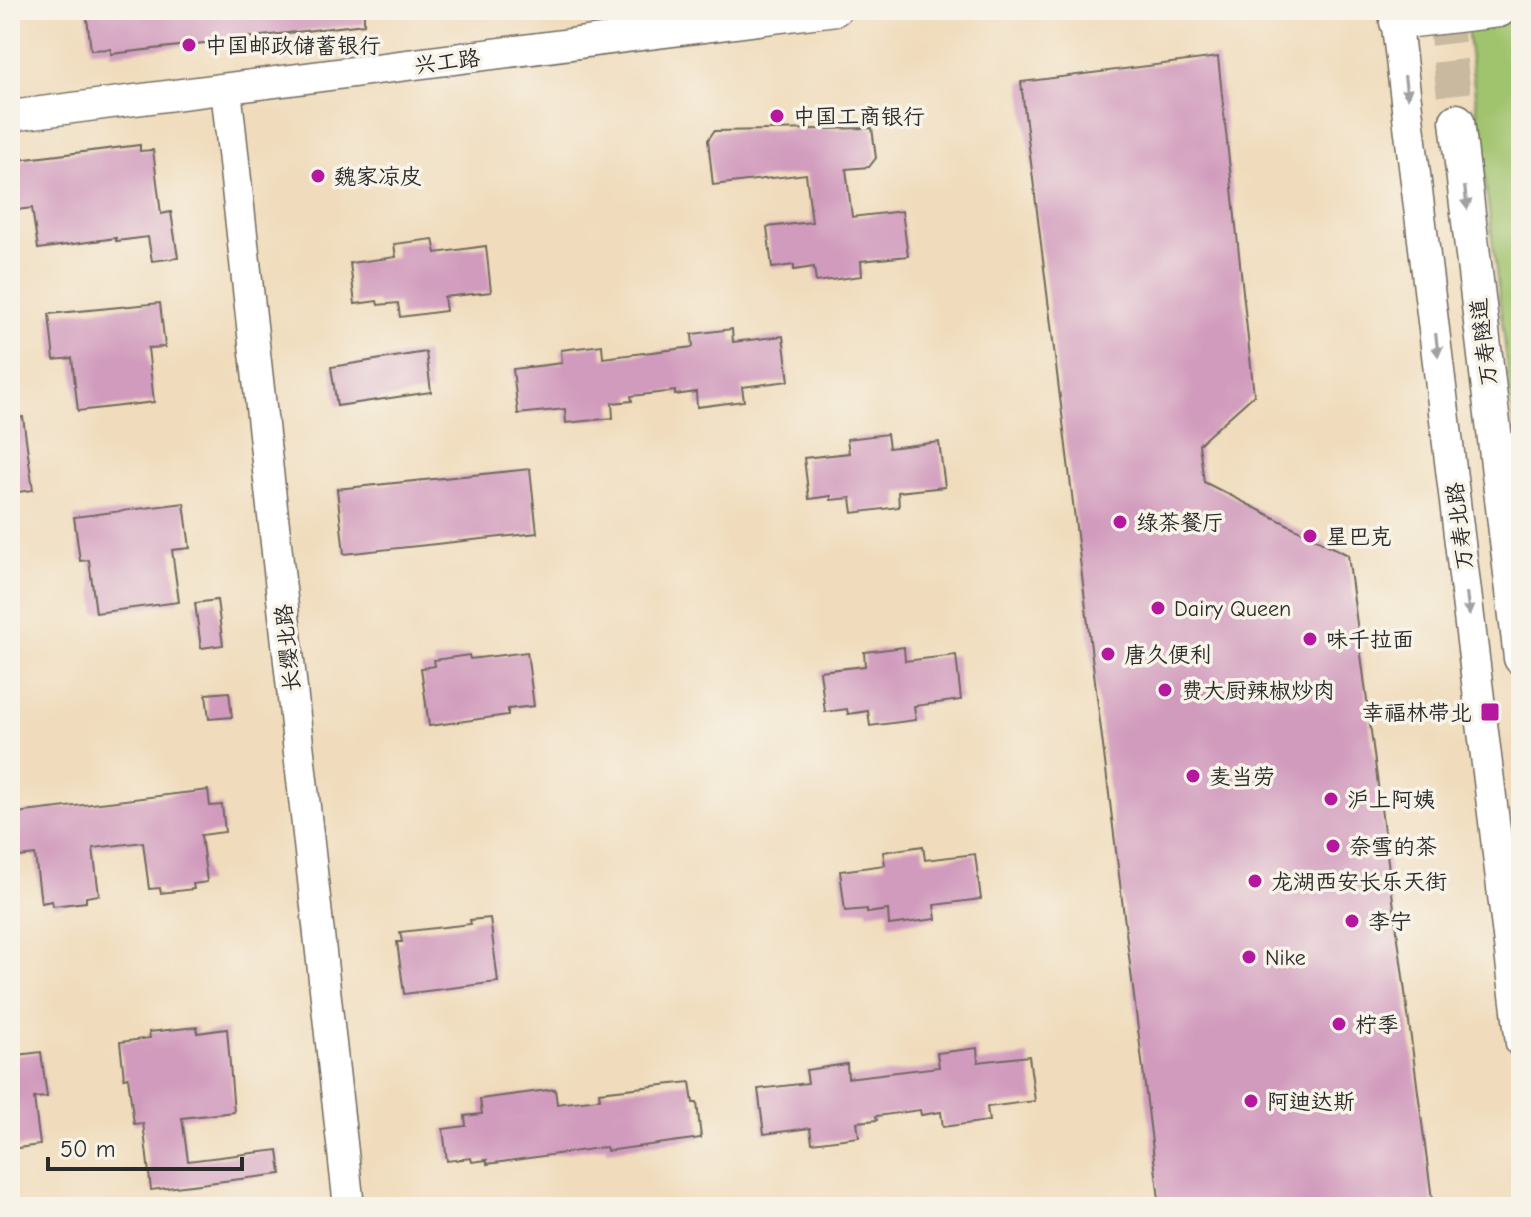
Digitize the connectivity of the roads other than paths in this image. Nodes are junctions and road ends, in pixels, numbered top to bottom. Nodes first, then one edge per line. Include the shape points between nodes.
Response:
1 (836, 10) edge
2 (1499, 10) edge
3 (1396, 16) edge
4 (226, 89) junction
5 (10, 116) edge
6 (1457, 121) tunnel mouth
7 (1521, 658) edge
8 (1521, 1043) edge
9 (349, 1207) edge

1 - 4 street, 兴工路
2 - 3 main road
3 -> 8 street, 万寿北路
4 - 5 street, 兴工路
4 - 9 street, 长缨北路
6 -> 7 main road, 万寿隧道

